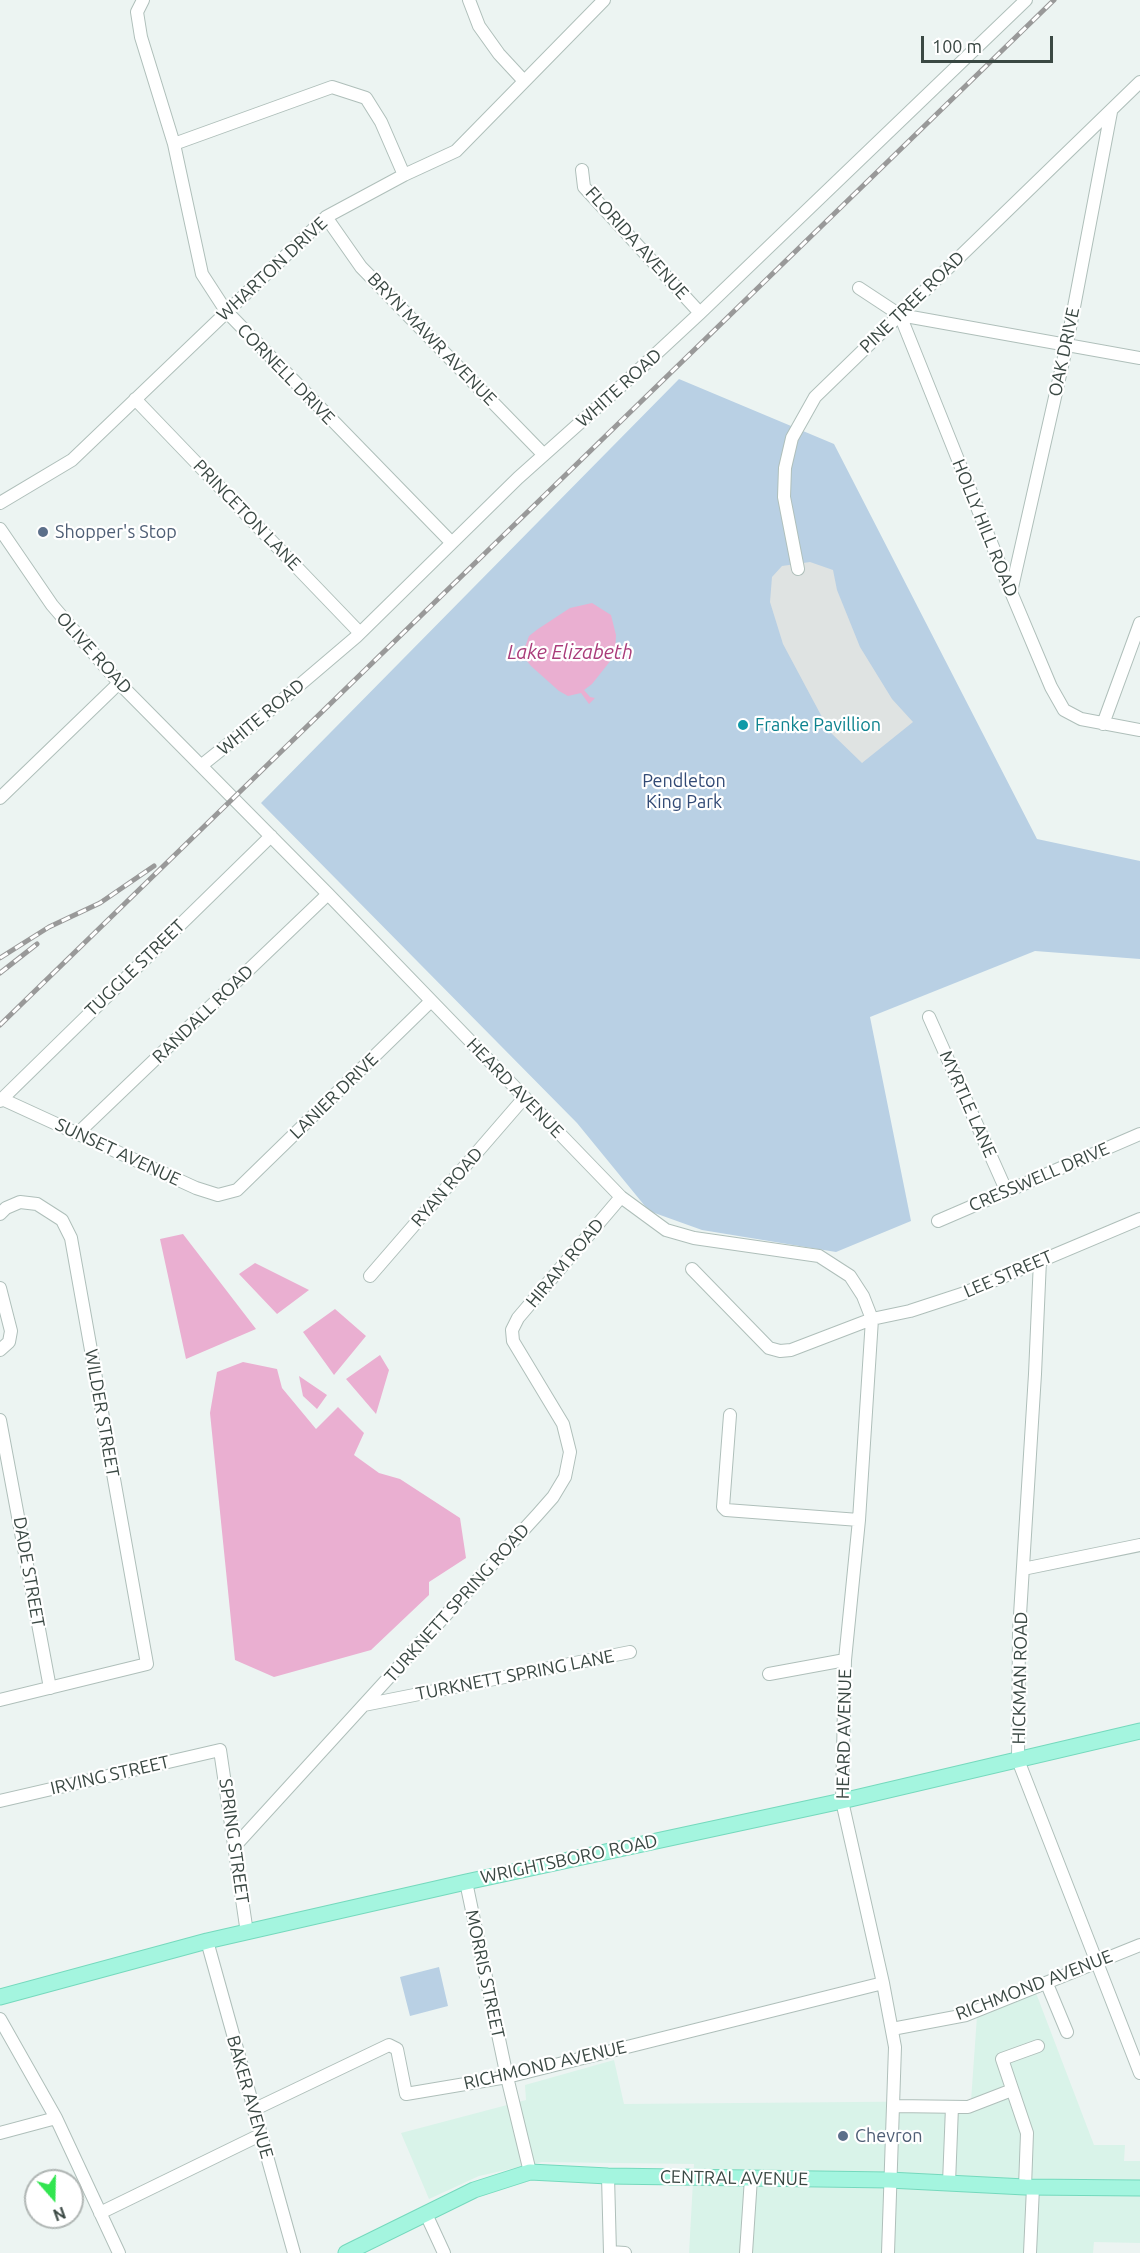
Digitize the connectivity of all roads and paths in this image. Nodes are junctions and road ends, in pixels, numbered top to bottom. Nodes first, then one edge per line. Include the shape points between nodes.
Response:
1 (143, 0) edge
2 (470, 0) edge
3 (604, 0) edge
4 (1026, 0) edge
5 (524, 81) junction
6 (1140, 82) edge
7 (1111, 111) junction
8 (174, 144) junction
9 (582, 170) dead end
10 (404, 176) junction
11 (327, 217) junction
12 (859, 288) dead end
13 (226, 311) junction
14 (700, 313) junction
15 (900, 315) junction
16 (1067, 344) junction
17 (1140, 358) edge
18 (135, 399) junction
19 (544, 455) junction
20 (0, 503) edge
21 (0, 529) edge
22 (451, 542) junction
23 (798, 570) dead end
24 (1011, 592) junction
25 (1140, 622) edge
26 (359, 632) junction
27 (119, 683) junction
28 (1103, 724) junction
29 (1140, 730) edge
30 (202, 765) junction
31 (0, 798) edge
32 (271, 836) junction
33 (328, 894) junction
34 (431, 1001) junction
35 (929, 1017) dead end
36 (524, 1098) junction
37 (1, 1100) edge
38 (77, 1134) junction
39 (1140, 1134) edge
40 (237, 1190) joint
41 (1006, 1190) junction
42 (621, 1197) junction
43 (0, 1214) edge
44 (1140, 1219) edge
45 (938, 1221) dead end
46 (1040, 1260) junction
47 (692, 1269) dead end
48 (370, 1276) dead end
49 (0, 1287) edge
50 (872, 1319) junction
51 (512, 1330) joint
52 (0, 1350) edge
53 (730, 1415) dead end
54 (0, 1420) edge
55 (859, 1520) junction
56 (1140, 1545) edge
57 (1023, 1569) junction
58 (630, 1652) dead end
59 (845, 1660) junction
60 (769, 1674) dead end
61 (50, 1688) junction
62 (0, 1700) edge
63 (364, 1705) junction
64 (1140, 1731) edge
65 (220, 1750) joint
66 (1018, 1760) junction
67 (0, 1801) edge
68 (842, 1801) junction
69 (235, 1846) junction
70 (466, 1882) junction
71 (247, 1933) junction
72 (207, 1941) junction
73 (1140, 1945) edge
74 (1097, 1961) junction
75 (883, 1983) junction
76 (1047, 1984) junction
77 (0, 1997) edge
78 (0, 2019) edge
79 (892, 2029) junction
80 (1067, 2032) dead end
81 (1038, 2046) dead end
82 (1140, 2073) edge
83 (507, 2077) junction
84 (1012, 2090) junction
85 (894, 2106) junction
86 (952, 2107) junction
87 (253, 2110) junction
88 (56, 2118) junction
89 (0, 2133) edge
90 (260, 2135) junction
91 (530, 2172) junction
92 (608, 2176) junction
93 (751, 2178) junction
94 (889, 2180) junction
95 (949, 2183) junction
96 (1029, 2187) junction
97 (1140, 2188) edge
98 (100, 2213) junction
99 (426, 2214) junction
100 (119, 2253) edge
101 (294, 2253) edge
102 (346, 2253) edge
103 (444, 2253) edge
104 (610, 2253) edge
105 (625, 2253) edge
106 (746, 2253) edge
107 (888, 2253) edge
108 (1030, 2253) edge

1 - 8 street, CORNELL DRIVE via 137,12 141,36
2 - 5 street via 479,26
3 - 5 street, WHARTON DRIVE
4 - 14 street, WHITE ROAD
5 - 10 street, WHARTON DRIVE via 456,151
6 - 7 street, PINE TREE ROAD
7 - 15 street, PINE TREE ROAD
7 - 16 street, OAK DRIVE
8 - 10 street via 332,87 366,98
8 - 13 street, CORNELL DRIVE via 202,274
9 - 14 street, FLORIDA AVENUE via 584,187
10 - 11 street, WHARTON DRIVE
11 - 13 street, WHARTON DRIVE
11 - 19 street, BRYN MAWR AVENUE via 361,267
12 - 15 street
13 - 18 street, WHARTON DRIVE
13 - 22 street, CORNELL DRIVE
14 - 19 street, WHITE ROAD
15 - 16 street
15 - 23 street, PINE TREE ROAD via 815,397 792,438 784,497
15 - 24 street, HOLLY HILL ROAD
16 - 17 street
16 - 24 street, OAK DRIVE
18 - 20 street, WHARTON DRIVE via 72,460
18 - 26 street, PRINCETON LANE
19 - 22 street, WHITE ROAD
21 - 27 street, OLIVE ROAD via 57,611
22 - 26 street, WHITE ROAD
24 - 28 street, HOLLY HILL ROAD via 1064,710
25 - 28 street
26 - 30 street, WHITE ROAD
27 - 30 street, OLIVE ROAD
27 - 31 street
28 - 29 street, HOLLY HILL ROAD
30 - 32 street, HEARD AVENUE
32 - 33 street, HEARD AVENUE
32 - 37 street, TUGGLE STREET
33 - 34 street, HEARD AVENUE
33 - 38 street, RANDALL ROAD
34 - 36 street, HEARD AVENUE
34 - 40 street, LANIER DRIVE
35 - 41 street, MYRTLE LANE
36 - 42 street, HEARD AVENUE
36 - 48 street, RYAN ROAD
37 - 38 street, SUNSET AVENUE
38 - 40 street, SUNSET AVENUE via 196,1188 218,1195
39 - 41 street, CRESSWELL DRIVE
41 - 45 street, CRESSWELL DRIVE
42 - 50 street, HEARD AVENUE via 675,1233 819,1256 850,1276
42 - 51 street, HIRAM ROAD
43 - 61 street, WILDER STREET via 20,1202 37,1204 62,1220 71,1238 147,1664
44 - 46 street, LEE STREET
46 - 50 street, LEE STREET via 962,1294
46 - 57 street, HICKMAN ROAD
47 - 50 street via 769,1348 791,1350
49 - 52 street via 11,1331 9,1342
50 - 55 street, HEARD AVENUE
51 - 63 street, TURKNETT SPRING ROAD via 513,1341 563,1424 570,1452 566,1478
53 - 55 street via 723,1507 726,1510
54 - 61 street, DADE STREET
55 - 59 street, HEARD AVENUE
56 - 57 street
57 - 66 street, HICKMAN ROAD
58 - 63 street, TURKNETT SPRING LANE
59 - 60 street
59 - 68 street, HEARD AVENUE
61 - 62 street
63 - 69 street, TURKNETT SPRING ROAD
64 - 66 main road, WRIGHTSBORO ROAD
65 - 67 street, IRVING STREET
65 - 69 street, SPRING STREET
66 - 68 main road, WRIGHTSBORO ROAD
66 - 74 street, HICKMAN ROAD
68 - 70 main road, WRIGHTSBORO ROAD
68 - 75 street, HEARD AVENUE
69 - 71 street, SPRING STREET
70 - 71 main road, WRIGHTSBORO ROAD
70 - 83 street, MORRIS STREET
71 - 72 main road, WRIGHTSBORO ROAD
72 - 77 main road, WRIGHTSBORO ROAD
72 - 87 street, BAKER AVENUE
73 - 74 street, RICHMOND AVENUE
74 - 76 street, RICHMOND AVENUE
74 - 82 street, HICKMAN ROAD
75 - 79 street, HEARD AVENUE
75 - 83 street, RICHMOND AVENUE
76 - 79 street, RICHMOND AVENUE via 966,2015
76 - 80 street
78 - 88 street
79 - 85 street, HEARD AVENUE
81 - 84 street via 1002,2059
83 - 87 street, RICHMOND AVENUE via 406,2094 397,2049 389,2045
83 - 91 street, MORRIS STREET
84 - 86 street via 968,2107
84 - 96 street via 1028,2133
85 - 86 street
85 - 94 street, HEARD AVENUE
86 - 95 street
87 - 90 street, BAKER AVENUE
88 - 89 street
88 - 98 street
90 - 98 street
90 - 101 street, BAKER AVENUE
91 - 92 main road, CENTRAL AVENUE
91 - 99 main road, CENTRAL AVENUE via 474,2190
92 - 93 main road, CENTRAL AVENUE
92 - 104 street
93 - 94 main road, CENTRAL AVENUE
93 - 106 street
94 - 95 main road, CENTRAL AVENUE
94 - 107 street, HEARD AVENUE
95 - 96 main road, CENTRAL AVENUE
96 - 97 main road, CENTRAL AVENUE
96 - 108 street
98 - 100 street
99 - 102 main road, CENTRAL AVENUE
99 - 103 street
104 - 105 street

